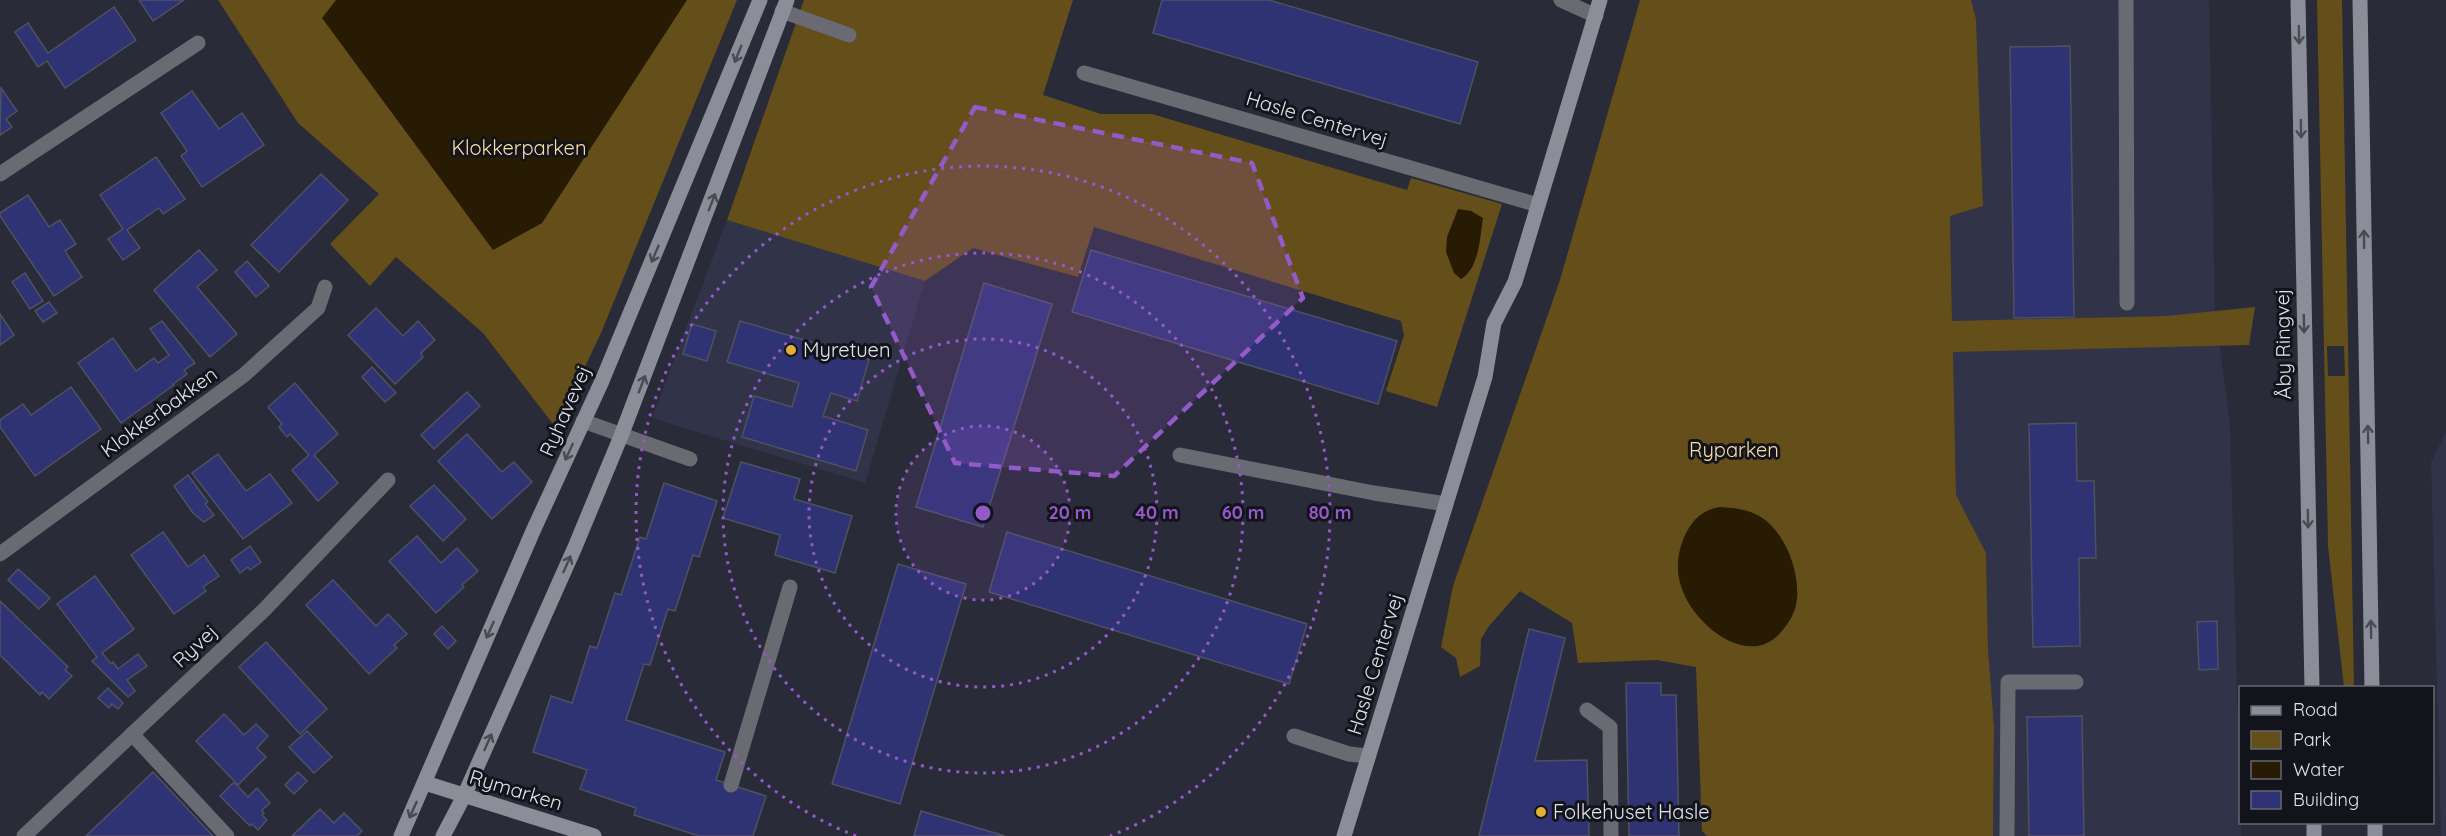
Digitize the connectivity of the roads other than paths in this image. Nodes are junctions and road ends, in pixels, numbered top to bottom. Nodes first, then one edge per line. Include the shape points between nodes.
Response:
1 (760, 0) edge
2 (1561, 0) edge
3 (1600, 0) edge
4 (2126, 0) edge
5 (2298, 0) edge
6 (2360, 0) edge
7 (785, 6) edge
8 (1596, 16) junction
9 (849, 35) dead end
10 (198, 43) dead end
11 (1084, 73) dead end
12 (0, 174) edge
13 (1538, 205) junction
14 (325, 287) dead end
15 (2127, 303) dead end
16 (583, 421) junction
17 (621, 436) junction
18 (1180, 455) dead end
19 (690, 459) dead end
20 (388, 480) dead end
21 (1446, 504) junction
22 (0, 554) edge
23 (790, 586) dead end
24 (2076, 682) dead end
25 (2312, 686) edge
26 (2372, 686) edge
27 (1587, 710) dead end
28 (132, 734) junction
29 (1294, 736) dead end
30 (1368, 756) junction
31 (425, 783) junction
32 (731, 785) dead end
33 (464, 796) junction
34 (24, 836) edge
35 (227, 836) edge
36 (401, 836) edge
37 (442, 836) edge
38 (594, 836) edge
39 (1344, 836) edge
40 (1611, 836) edge
41 (2007, 836) edge

1 -> 16 street, Ryhavevej
2 - 8 street
3 - 8 street, Hasle Centervej
4 - 15 street
5 -> 25 street, Åby Ringvej
26 -> 6 street
7 - 9 street
17 -> 7 street
8 - 13 street, Hasle Centervej
10 - 12 street
11 - 13 street, Hasle Centervej
13 - 21 street, Hasle Centervej via 1515,282 1494,323 1485,377
14 - 22 street, Klokkerbakken via 318,308 244,375
16 - 17 street
16 -> 31 street, Ryhavevej
17 - 19 street
33 -> 17 street
18 - 21 street
20 - 28 street, Ryvej via 264,610
21 - 30 street, Hasle Centervej
23 - 32 street
24 - 41 street via 2008,682
27 - 40 street via 1610,727
28 - 34 street, Ryvej
28 - 35 street
29 - 30 street via 1349,754
30 - 39 street, Hasle Centervej
31 - 33 street, Rymarken
31 -> 36 street, Ryhavevej
33 - 37 street
33 - 38 street, Rymarken

